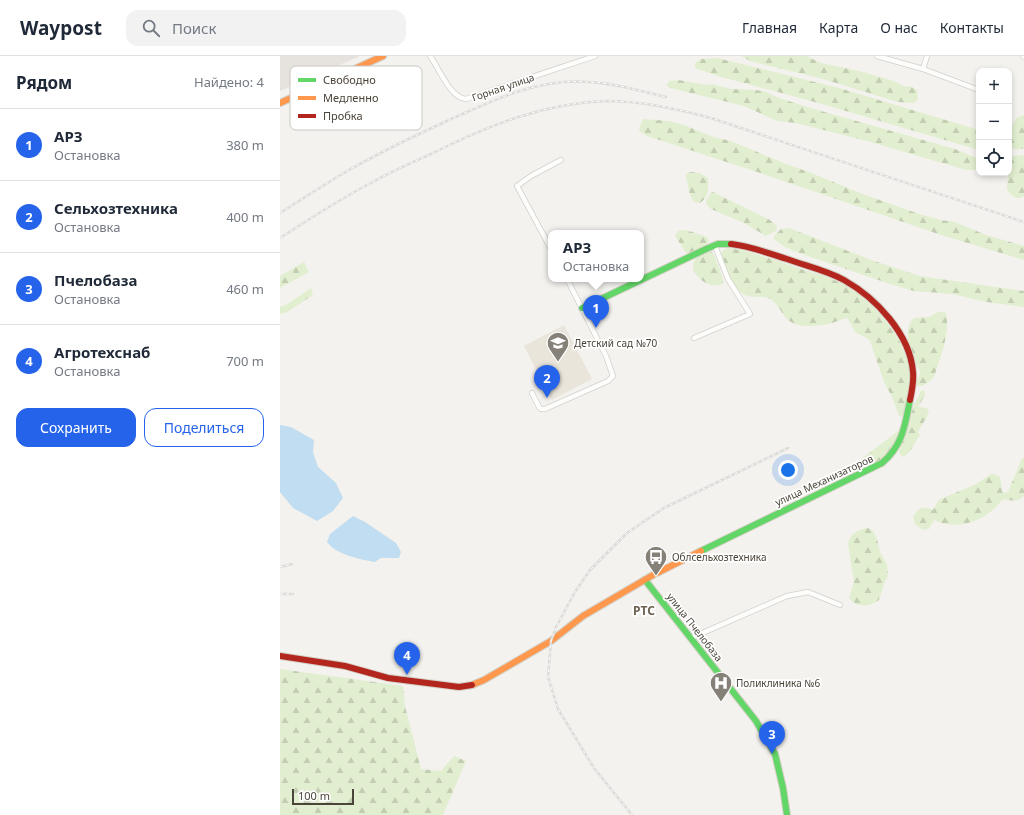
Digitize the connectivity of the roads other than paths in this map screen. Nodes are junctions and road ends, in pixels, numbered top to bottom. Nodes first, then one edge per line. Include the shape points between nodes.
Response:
1 (383, 56) edge
2 (430, 56) edge
3 (595, 56) edge
4 (877, 56) edge
5 (927, 56) edge
6 (361, 66) edge
7 (923, 69) junction
8 (976, 89) edge
9 (290, 98) edge
10 (280, 103) edge
11 (561, 160) dead end
12 (548, 243) edge
13 (715, 246) junction
14 (644, 279) edge
15 (568, 282) edge
16 (638, 282) edge
17 (582, 308) junction
18 (694, 338) dead end
19 (532, 393) dead end
20 (645, 580) junction
21 (840, 606) dead end
22 (691, 638) junction
23 (280, 656) edge
24 (787, 815) edge

1 - 6 street
2 - 3 street, Горная улица via 453,91 466,100
4 - 7 street
5 - 7 street
7 - 8 street
9 - 10 street
11 - 12 street via 517,186
13 - 14 street
13 - 18 street via 728,279 750,314
13 - 20 street, улица Механизаторов via 744,246 830,272 877,305 899,332 911,362 913,378 906,419 899,445 882,463
15 - 17 street
16 - 17 street
17 - 19 street via 610,367 612,378 543,410
20 - 22 street, улица Пчелобаза
20 - 23 street, улица Механизаторов via 583,616 551,641 472,685 451,686 388,678 345,666
21 - 22 street via 808,592 787,596
22 - 24 street, улица Пчелобаза via 756,721 775,754

